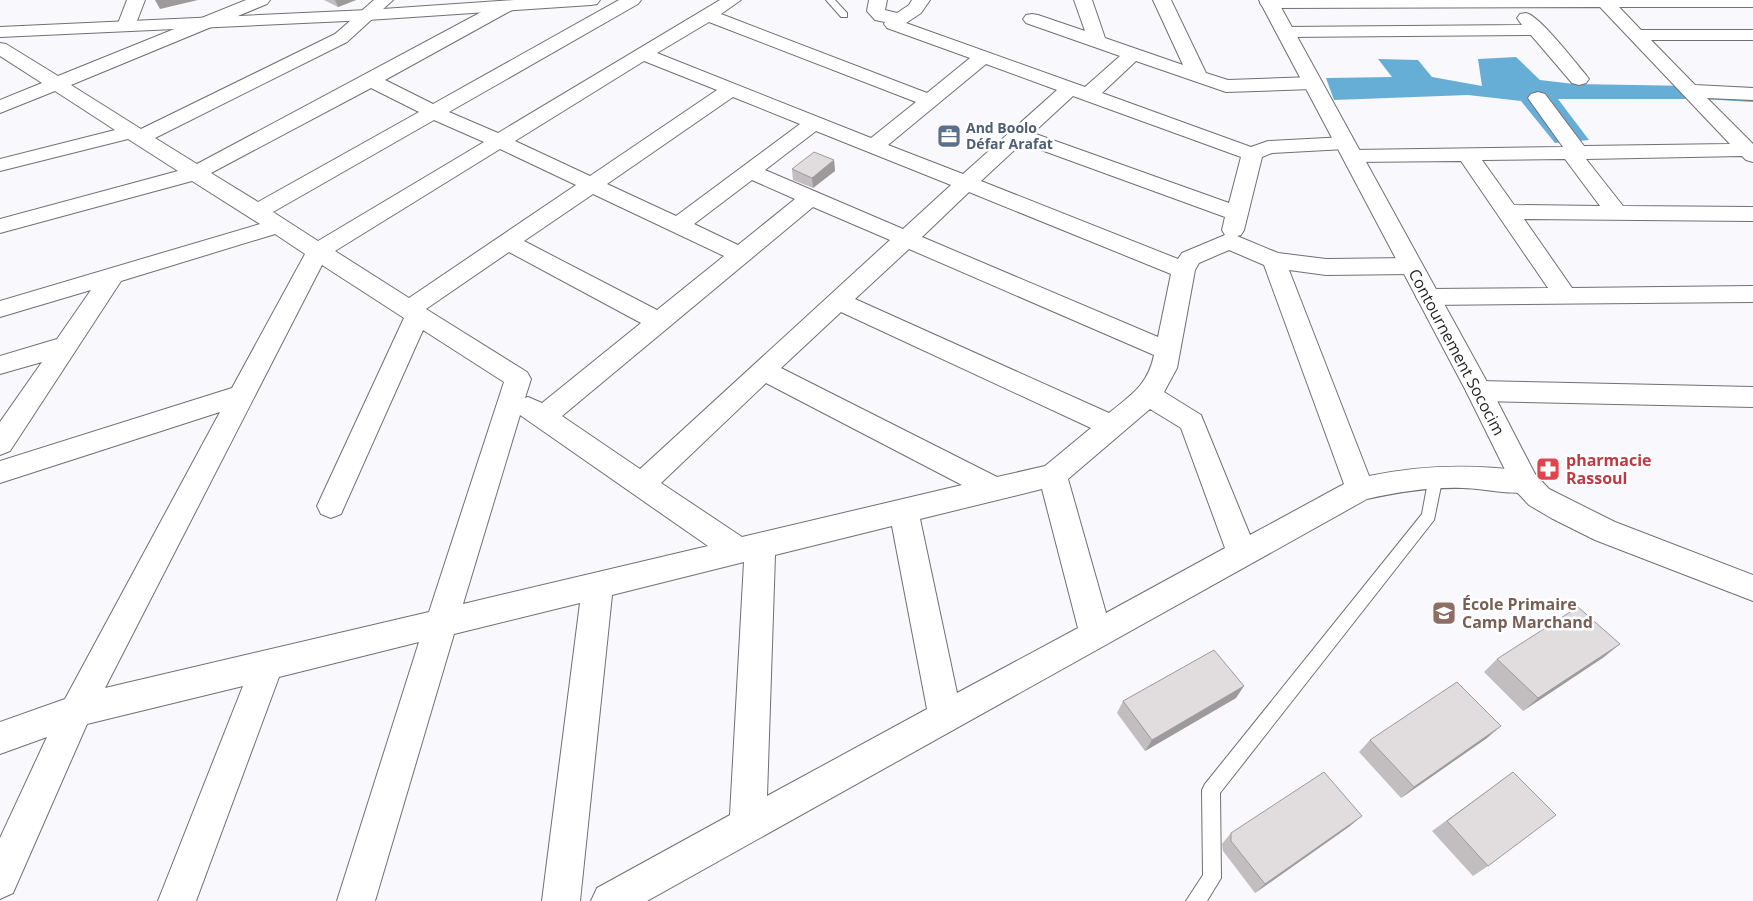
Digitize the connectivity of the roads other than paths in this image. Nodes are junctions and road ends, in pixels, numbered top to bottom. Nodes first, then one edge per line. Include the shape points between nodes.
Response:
1 (136, 0) edge
2 (261, 0) edge
3 (384, 0) edge
4 (478, 0) edge
5 (591, 0) edge
6 (632, 0) edge
7 (732, 0) edge
8 (830, 0) edge
9 (878, 0) edge
10 (921, 0) edge
11 (1083, 0) edge
12 (1162, 0) edge
13 (1448, 1) edge
14 (1531, 1) edge
15 (1268, 2) edge
16 (1367, 2) edge
17 (1511, 2) junction
18 (1604, 2) junction
19 (1753, 2) edge
20 (1410, 3) junction
21 (506, 6) junction
22 (461, 9) junction
23 (368, 15) junction
24 (708, 15) junction
25 (844, 15) dead end
26 (899, 19) junction
27 (1032, 19) dead end
28 (210, 22) junction
29 (126, 26) junction
30 (1538, 30) junction
31 (1430, 31) junction
32 (0, 32) edge
33 (1285, 32) junction
34 (1636, 35) junction
35 (1753, 36) edge
36 (1097, 40) junction
37 (0, 48) edge
38 (1134, 53) junction
39 (643, 54) junction
40 (983, 57) junction
41 (1198, 76) junction
42 (1578, 79) dead end
43 (371, 80) junction
44 (1312, 83) junction
45 (56, 84) junction
46 (732, 89) junction
47 (1691, 91) junction
48 (1079, 92) junction
49 (1753, 94) edge
50 (1538, 98) dead end
51 (929, 100) junction
52 (0, 106) edge
53 (433, 112) junction
54 (815, 122) junction
55 (136, 135) junction
56 (1019, 136) junction
57 (499, 141) junction
58 (874, 146) junction
59 (1349, 149) junction
60 (1575, 153) junction
61 (1750, 153) edge
62 (1252, 154) junction
63 (1467, 154) junction
64 (0, 165) edge
65 (749, 172) junction
66 (196, 173) junction
67 (967, 183) junction
68 (592, 185) junction
69 (810, 198) junction
70 (257, 212) junction
71 (1506, 212) junction
72 (1617, 213) junction
73 (1238, 214) junction
74 (1753, 214) edge
75 (678, 225) junction
76 (0, 226) edge
77 (279, 226) junction
78 (905, 240) junction
79 (1229, 241) junction
80 (508, 242) junction
81 (318, 251) junction
82 (741, 255) junction
83 (1274, 260) junction
84 (1412, 266) junction
85 (1183, 270) junction
86 (112, 276) junction
87 (1753, 294) edge
88 (1566, 296) junction
89 (1428, 297) junction
90 (838, 301) junction
91 (0, 310) edge
92 (413, 312) junction
93 (658, 322) junction
94 (67, 345) junction
95 (1167, 352) junction
96 (0, 365) edge
97 (763, 370) junction
98 (1479, 391) junction
99 (242, 395) junction
100 (1149, 395) junction
101 (513, 396) junction
102 (1753, 397) edge
103 (543, 417) junction
104 (1112, 426) junction
105 (0, 444) edge
106 (0, 472) edge
107 (1053, 475) junction
108 (1436, 476) junction
109 (1525, 482) junction
110 (642, 484) junction
111 (994, 489) junction
112 (1360, 489) junction
113 (331, 506) dead end
114 (904, 511) junction
115 (749, 548) junction
116 (1242, 554) junction
117 (598, 585) junction
118 (1753, 588) edge
119 (441, 623) junction
120 (1096, 634) junction
121 (267, 664) junction
122 (76, 711) junction
123 (945, 717) junction
124 (0, 738) edge
125 (748, 825) junction
126 (0, 880) edge
127 (177, 901) edge
128 (356, 901) edge
129 (561, 901) edge
130 (610, 901) edge
131 (1196, 901) edge

1 - 29 street
2 - 28 street
3 - 23 street
4 - 22 street
5 - 21 street
6 - 53 street
7 - 24 street
8 - 25 lane
9 - 26 street via 876,11 881,16
10 - 26 street via 915,9
11 - 36 street
12 - 41 street
13 - 17 street
13 - 20 street
14 - 17 street
14 - 18 street
15 - 16 street
15 - 33 street, Contournement Sococim
16 - 20 street
17 - 30 street
18 - 19 street
18 - 34 street
20 - 31 street
21 - 22 street
21 - 43 street
22 - 23 street
23 - 28 street
23 - 55 street via 340,38
24 - 39 street
24 - 51 street
26 - 40 street via 893,24
27 - 36 street
28 - 29 street
28 - 45 street
29 - 32 street
30 - 31 street
30 - 42 street
31 - 33 street
33 - 44 street, Contournement Sococim
34 - 35 street
34 - 47 street
36 - 38 street
37 - 45 street
38 - 41 street
38 - 48 street
39 - 46 street
39 - 57 street
40 - 48 street
40 - 51 street
41 - 44 street via 1226,86
43 - 53 street
43 - 66 street
44 - 59 street, Contournement Sococim
45 - 52 street
45 - 55 street
46 - 54 street
46 - 68 street
47 - 49 street
47 - 61 street
48 - 56 street
48 - 62 street
50 - 60 street
51 - 58 street
53 - 57 street
53 - 70 street
54 - 58 street
54 - 65 street
55 - 64 street
55 - 66 street
56 - 67 street
56 - 73 street
57 - 68 street
57 - 81 street
58 - 67 street
59 - 62 street via 1268,147
59 - 63 street
59 - 84 street, Contournement Sococim
60 - 61 street
60 - 63 street
60 - 72 street
62 - 73 street
63 - 71 street
65 - 69 street
65 - 75 street
66 - 70 street
66 - 76 street
67 - 78 street
67 - 85 street
68 - 75 street
68 - 80 street
69 - 78 street
69 - 82 street
70 - 77 street
71 - 72 street
71 - 88 street
72 - 74 street
73 - 79 street
75 - 82 street
77 - 81 street
77 - 86 street
78 - 90 street
78 - 95 street
79 - 83 street
79 - 85 street via 1190,258
80 - 92 street
80 - 93 street
81 - 92 street
81 - 99 street
82 - 93 street
83 - 84 street via 1326,267
83 - 112 street
84 - 89 street, Contournement Sococim
85 - 95 street
86 - 91 street
86 - 94 street
87 - 88 street
88 - 89 street
89 - 98 street, Contournement Sococim
90 - 97 street
90 - 104 street
92 - 101 street via 518,379
92 - 113 street
93 - 103 street
94 - 96 street
94 - 105 street
95 - 100 street via 1164,368
97 - 110 street
97 - 111 street
98 - 102 street
98 - 109 street, Contournement Sococim
99 - 106 street
99 - 122 street
100 - 104 street
100 - 116 street via 1192,422
101 - 103 street
101 - 119 street
103 - 110 street
104 - 107 street
107 - 111 street
107 - 120 street
108 - 109 street
108 - 112 street
108 - 131 lane via 1429,516 1211,790 1212,878
109 - 118 street, Contournement Sococim via 1538,497 1605,531
110 - 115 street
111 - 114 street
112 - 116 street
114 - 115 street
114 - 123 street
115 - 117 street
115 - 125 street
116 - 120 street
117 - 119 street
117 - 129 street
119 - 121 street
119 - 128 street
120 - 123 street
121 - 122 street
121 - 127 street
122 - 124 street
122 - 126 street
123 - 125 street
125 - 130 street

